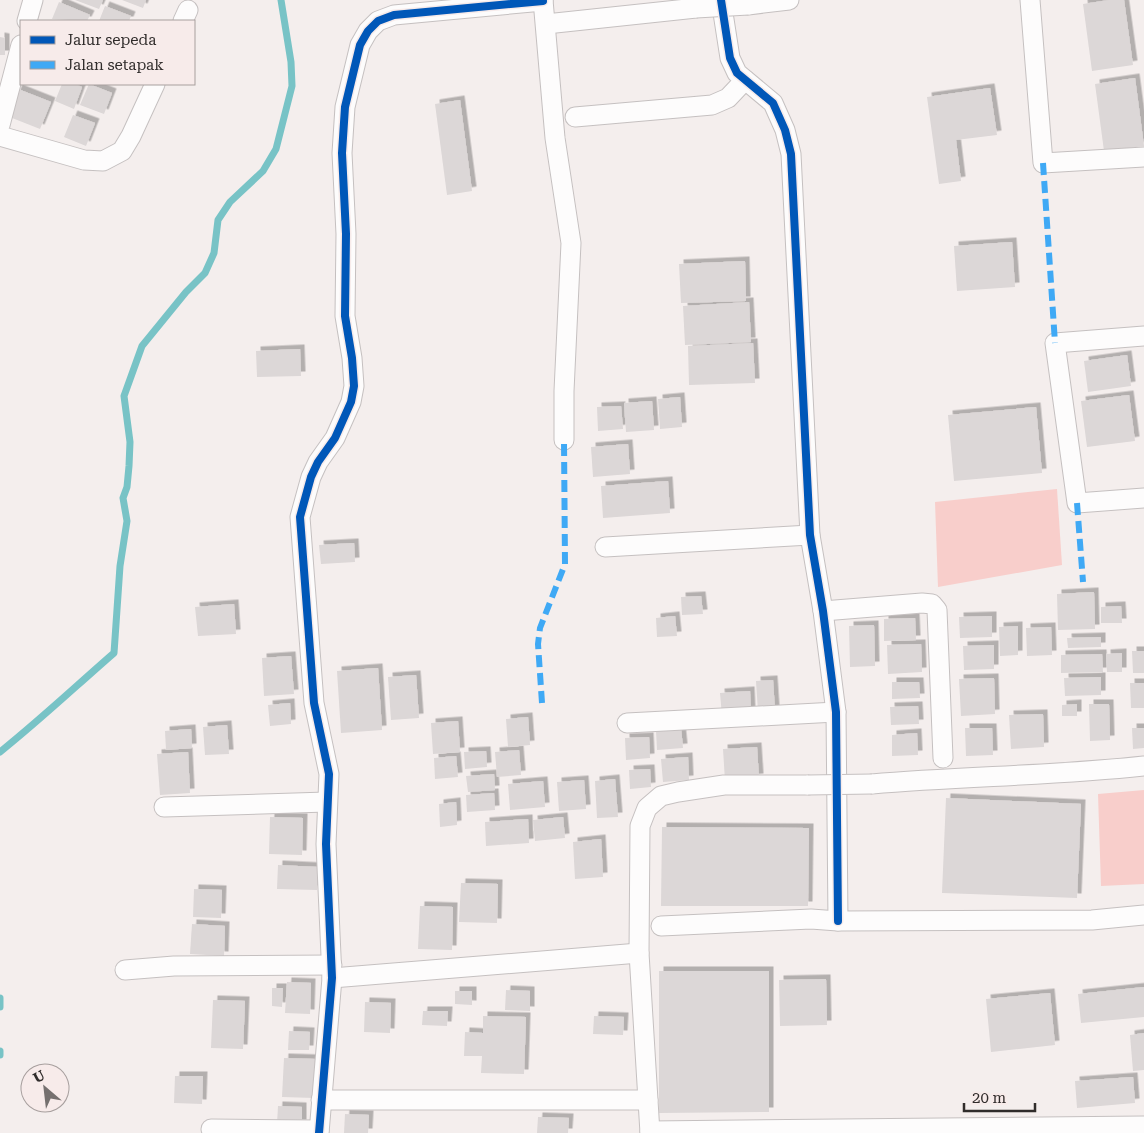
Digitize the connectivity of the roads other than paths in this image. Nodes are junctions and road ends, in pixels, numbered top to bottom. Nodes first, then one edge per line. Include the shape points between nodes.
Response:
1 (33, 0) edge
2 (721, 0) edge
3 (789, 0) edge
4 (1030, 0) edge
5 (543, 1) edge
6 (28, 20) edge
7 (546, 24) junction
8 (20, 49) edge
9 (745, 80) junction
10 (155, 85) edge
11 (575, 117) dead end
12 (0, 125) edge
13 (0, 136) edge
14 (1144, 157) edge
15 (1144, 336) edge
16 (564, 440) dead end
17 (1144, 498) edge
18 (810, 535) junction
19 (604, 547) dead end
20 (823, 611) junction
21 (836, 712) junction
22 (627, 723) dead end
23 (944, 758) dead end
24 (1144, 766) edge
25 (328, 802) junction
26 (164, 807) dead end
27 (1144, 915) edge
28 (838, 921) junction
29 (661, 926) dead end
30 (639, 954) junction
31 (125, 970) dead end
32 (332, 971) junction
33 (321, 1100) junction
34 (648, 1100) junction
35 (1144, 1126) edge
36 (211, 1129) dead end
37 (319, 1132) edge
38 (650, 1132) edge

1 - 6 street
2 - 9 street via 730,58 737,73
3 - 7 street, bridge
4 - 14 street via 1043,163
5 - 7 street
5 - 25 street via 394,15 378,21 360,45 345,107 342,153 346,234 345,316 354,386 351,402 335,438 311,477 300,517 314,703 328,774
7 - 16 street via 555,138 571,243
8 - 12 street
9 - 11 street via 728,98 712,105
9 - 18 street via 772,103 785,130 791,154
10 - 13 street via 122,151 103,161 84,160
15 - 17 street via 1055,343 1076,503
18 - 19 street
18 - 20 street
20 - 21 street
20 - 23 street via 922,603 932,604 938,610
21 - 22 street
21 - 28 street
24 - 30 street, bridge via 872,784 724,786 661,796 647,808 640,826
25 - 26 street
25 - 32 street via 326,844
27 - 28 street via 1092,920
28 - 29 street via 811,919
30 - 32 street
30 - 34 street
31 - 32 street via 174,966
32 - 33 street
33 - 34 street
33 - 37 street
34 - 38 street
35 - 38 street
36 - 37 street

